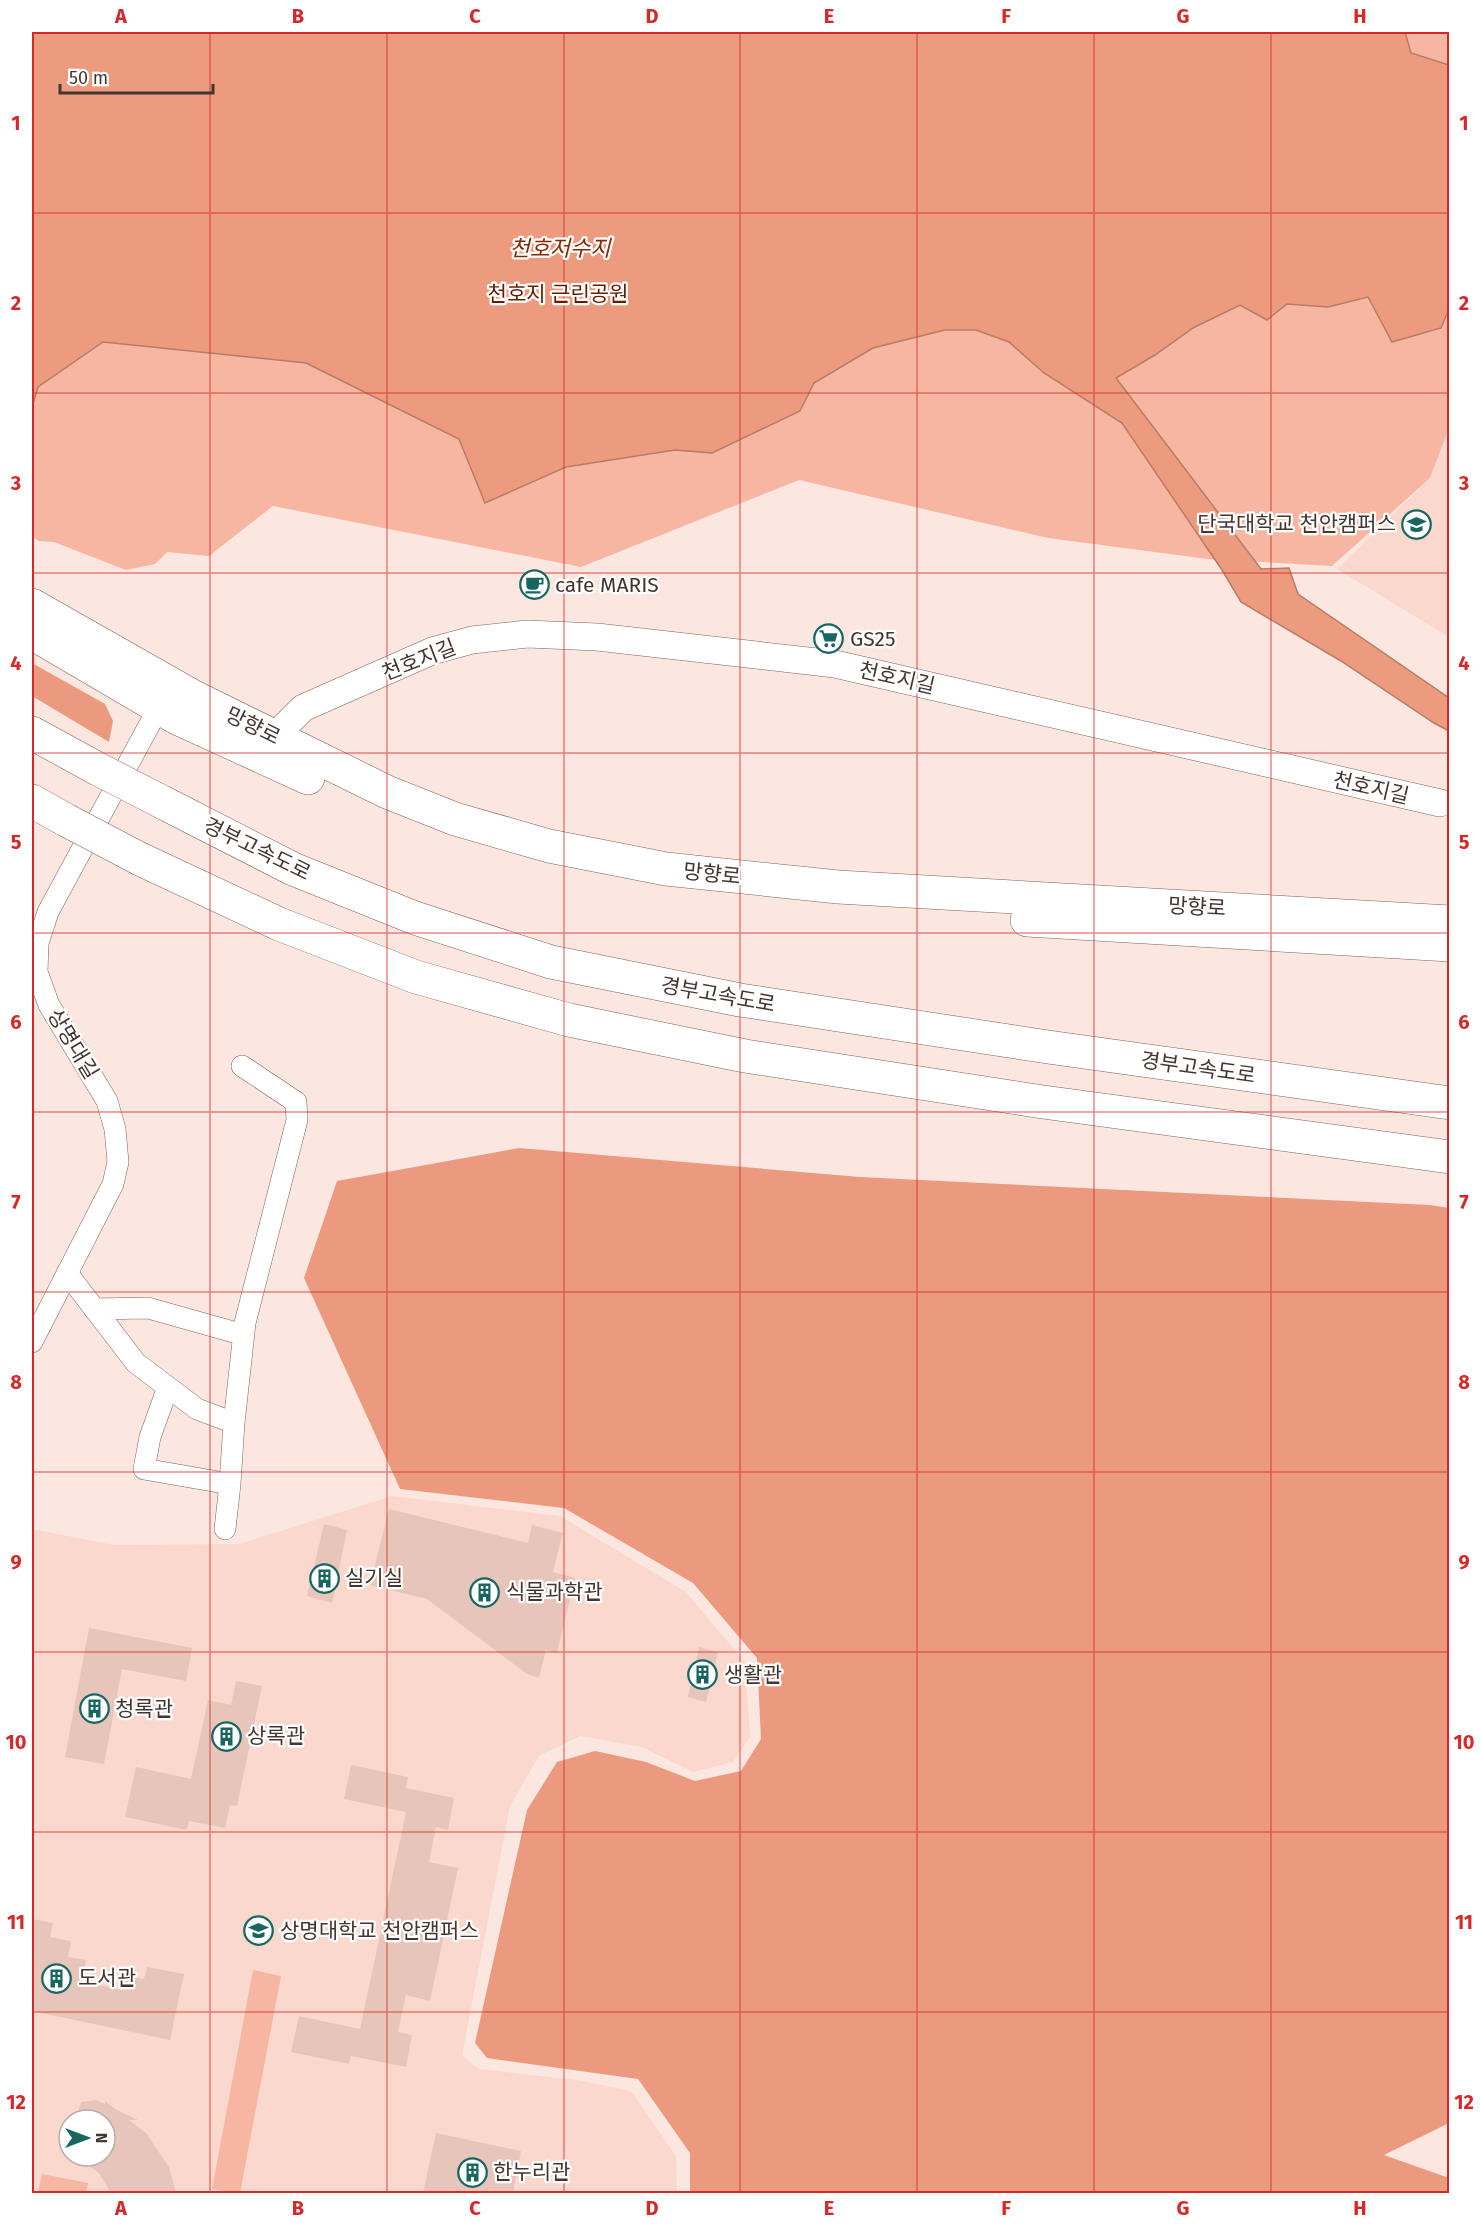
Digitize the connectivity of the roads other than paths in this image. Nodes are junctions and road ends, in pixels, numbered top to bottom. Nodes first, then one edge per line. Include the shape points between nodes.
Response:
1 (32, 605) edge
2 (32, 633) edge
3 (165, 696) junction
4 (32, 732) edge
5 (273, 749) junction
6 (32, 801) edge
7 (1444, 805) edge
8 (1449, 922) edge
9 (1449, 945) edge
10 (242, 1066) dead end
11 (1449, 1103) edge
12 (1449, 1157) edge
13 (67, 1273) junction
14 (94, 1309) junction
15 (244, 1335) junction
16 (32, 1342) edge
17 (168, 1387) junction
18 (234, 1423) junction
19 (230, 1484) junction
20 (225, 1529) dead end

1 - 3 main road, 망향로
2 - 3 main road, 망향로
3 - 5 main road, 망향로
3 - 13 street, 상명대길 via 48,912 38,943 37,972 49,1005 107,1101 118,1162 113,1184
4 - 11 main road, 경부고속도로, bridge via 293,869 415,918 551,962 740,1000
5 - 7 street, 천호지길 via 286,725 303,708 432,651 472,640 527,634 597,637 835,664
5 - 8 main road, 망향로 via 455,819 549,846 666,869 838,887
5 - 9 main road, 망향로 via 346,795 445,837 535,865 641,885 844,909
6 - 12 main road, bridge via 140,860 279,924 416,977 569,1020 745,1056 1043,1102
10 - 15 street via 296,1102 297,1120
13 - 14 street
13 - 16 street, 상명대길
14 - 15 street via 148,1308
14 - 17 street via 136,1364
15 - 18 street
17 - 18 street via 197,1409
17 - 19 street via 150,1437 144,1469
18 - 19 street
19 - 20 street

